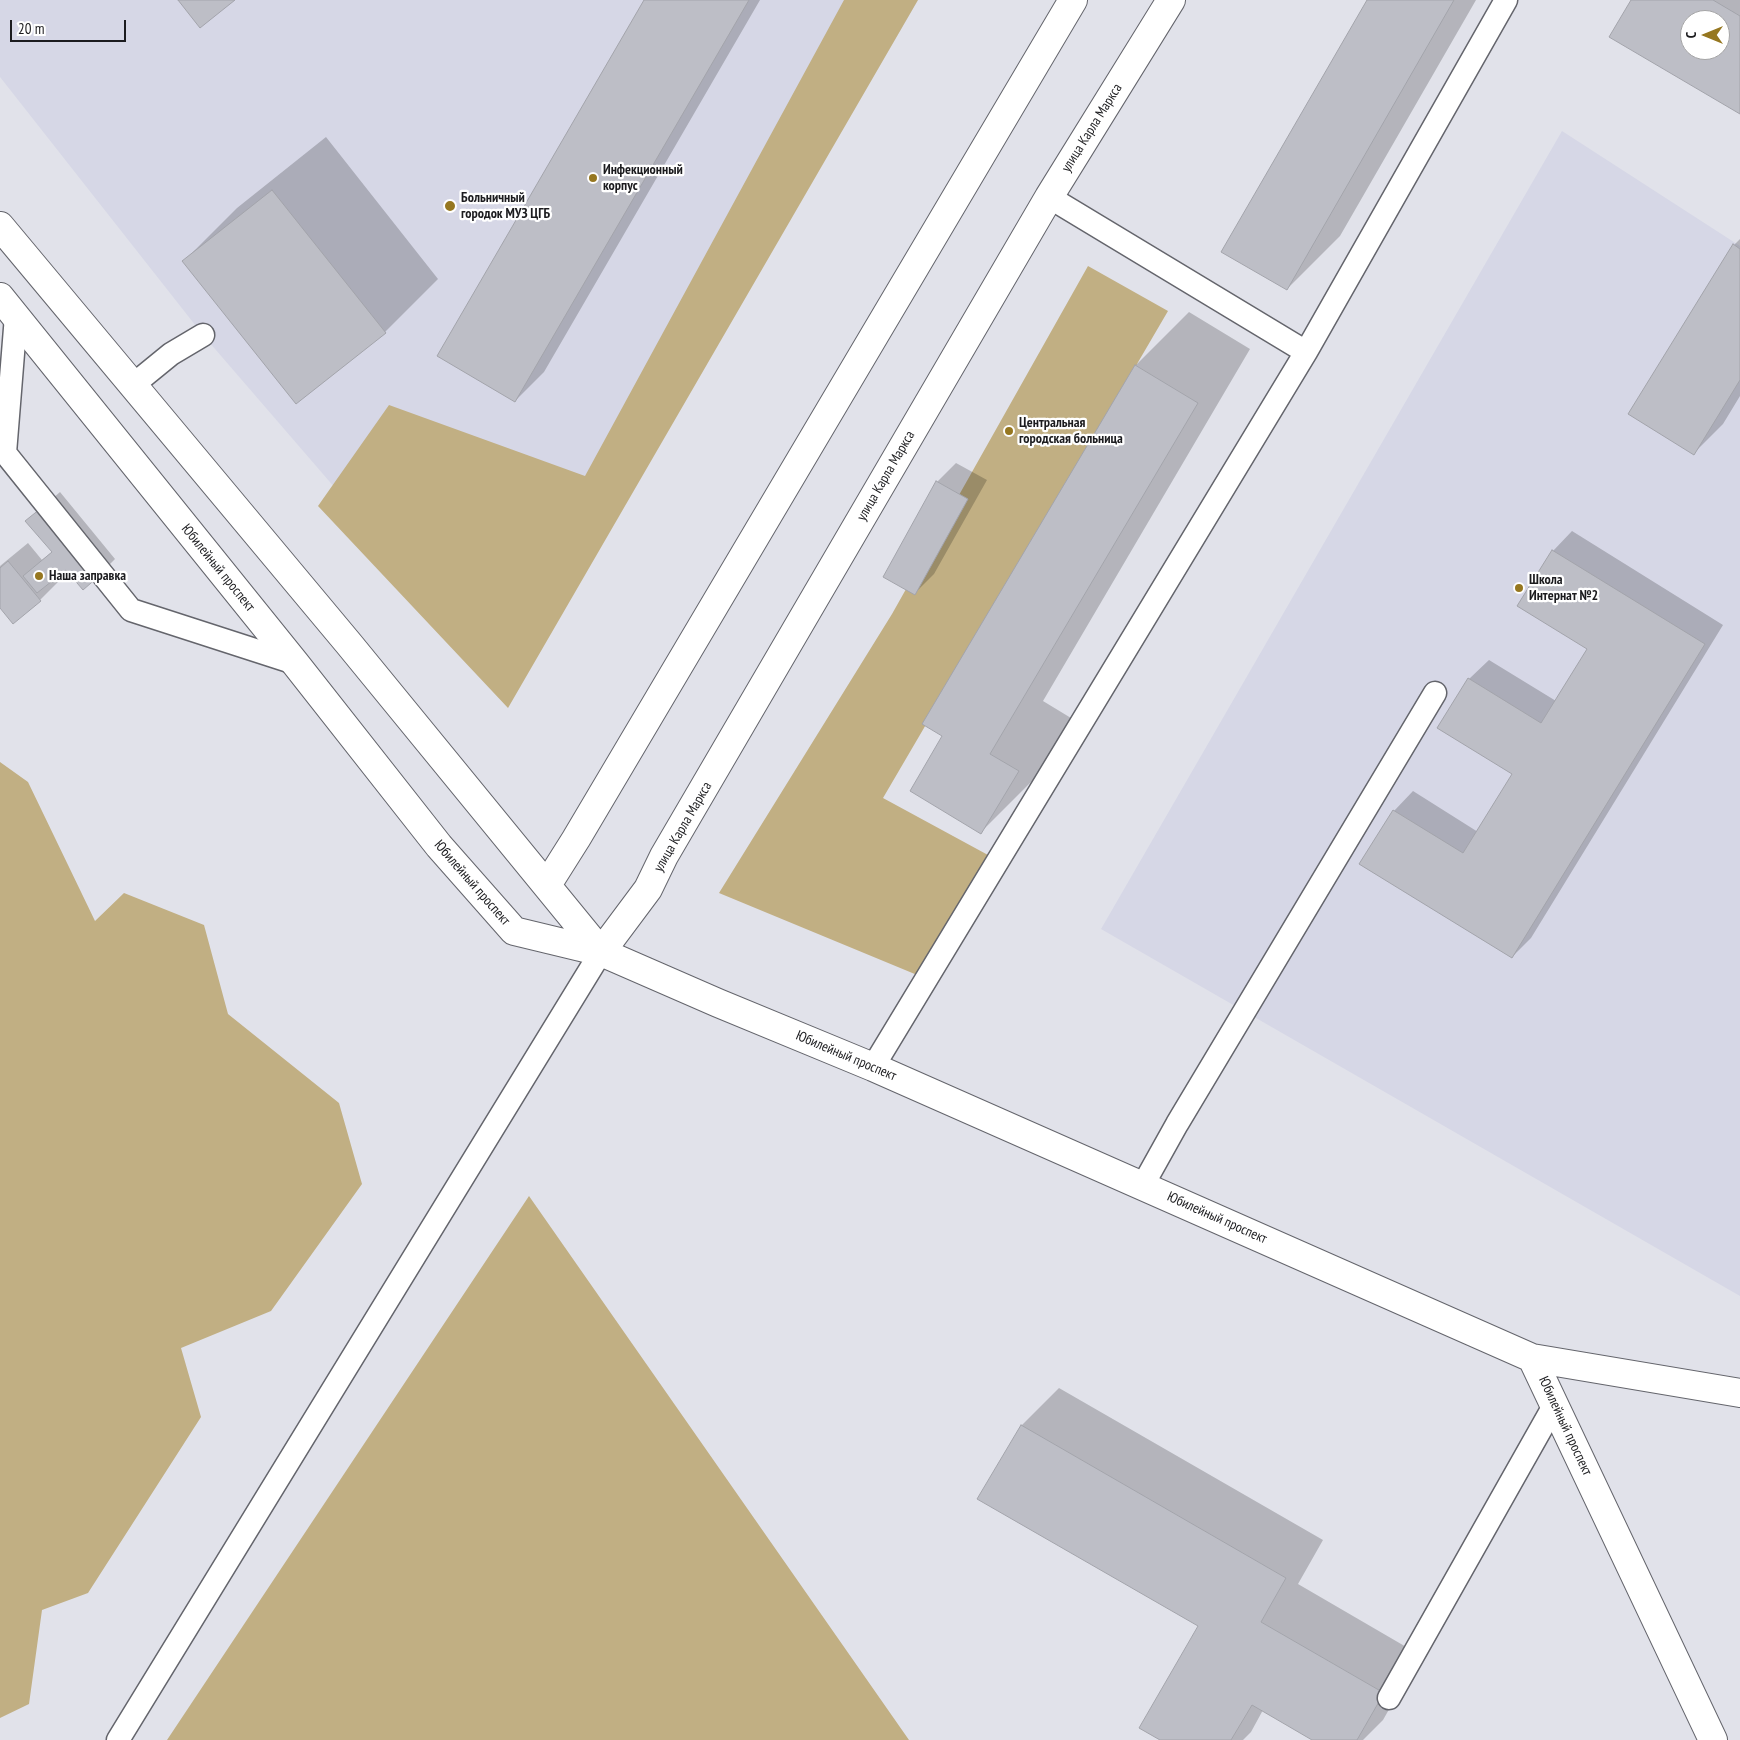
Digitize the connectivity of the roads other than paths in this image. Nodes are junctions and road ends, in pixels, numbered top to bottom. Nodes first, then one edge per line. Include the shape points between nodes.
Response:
1 (1072, 0) edge
2 (1170, 0) edge
3 (1506, 0) edge
4 (1049, 198) junction
5 (0, 226) edge
6 (8, 307) edge
7 (203, 334) dead end
8 (1306, 352) junction
9 (134, 385) junction
10 (294, 663) junction
11 (1435, 693) dead end
12 (547, 885) junction
13 (601, 952) junction
14 (873, 1067) junction
15 (1143, 1185) junction
16 (1532, 1358) junction
17 (1740, 1393) edge
18 (1555, 1404) junction
19 (1390, 1698) dead end
20 (118, 1740) edge
21 (1713, 1740) edge

1 - 12 main road
2 - 4 main road, улица Карла Маркса
3 - 8 lane
4 - 8 lane
4 - 13 main road, улица Карла Маркса via 648,889
5 - 9 main road
6 - 10 main road, Юбилейный проспект
6 - 10 lane via 5,453 131,610
7 - 9 lane via 171,354
8 - 14 lane
9 - 12 main road
10 - 13 main road, Юбилейный проспект via 439,846 514,931
11 - 15 lane
12 - 13 main road
13 - 14 main road, Юбилейный проспект
13 - 20 lane
14 - 15 main road, Юбилейный проспект
15 - 16 main road, Юбилейный проспект
16 - 17 main road
16 - 18 main road, Юбилейный проспект
18 - 19 lane
18 - 21 main road, Юбилейный проспект

